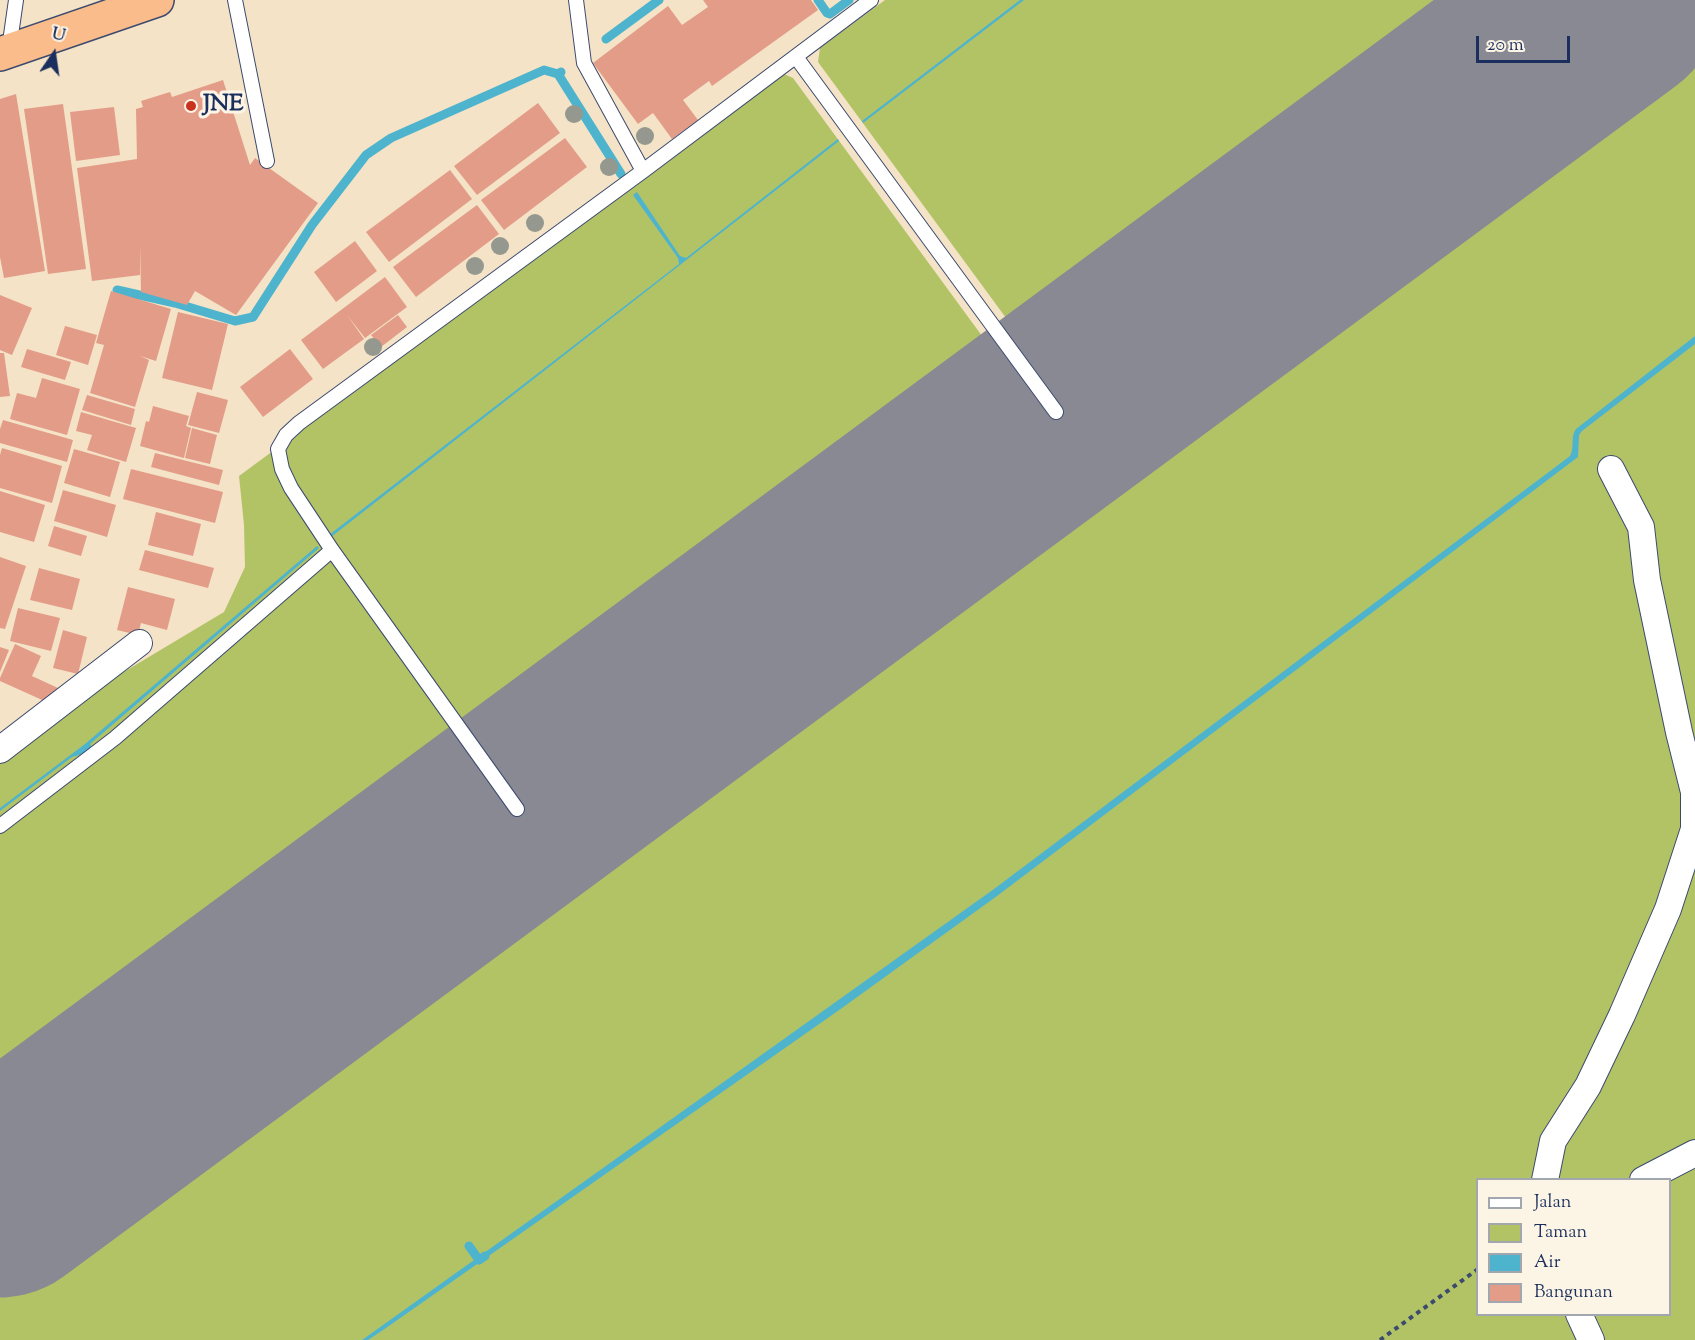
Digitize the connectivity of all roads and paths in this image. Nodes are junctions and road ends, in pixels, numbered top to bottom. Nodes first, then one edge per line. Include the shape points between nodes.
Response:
1 (16, 0) edge
2 (157, 0) edge
3 (235, 0) edge
4 (576, 0) edge
5 (871, 0) edge
6 (4, 52) edge
7 (796, 57) junction
8 (267, 161) dead end
9 (643, 171) junction
10 (1056, 412) dead end
11 (1611, 469) dead end
12 (332, 550) junction
13 (139, 643) dead end
14 (0, 750) edge
15 (517, 809) dead end
16 (0, 826) edge
17 (1695, 1153) edge
18 (1545, 1178) edge
19 (1645, 1178) edge
20 (1476, 1270) edge
21 (1580, 1316) edge
22 (1380, 1340) edge
23 (1591, 1340) edge

1 - 6 lane
2 - 6 highway
3 - 8 lane
4 - 9 lane via 584,63
5 - 7 lane
7 - 9 lane
7 - 10 lane
9 - 12 lane via 286,435 278,449 282,469
11 - 18 street via 1641,527 1647,580 1694,792 1694,829 1664,920 1587,1086 1553,1141
12 - 15 lane
12 - 16 lane via 115,738
13 - 14 street
17 - 19 street
20 - 22 path
21 - 23 street

